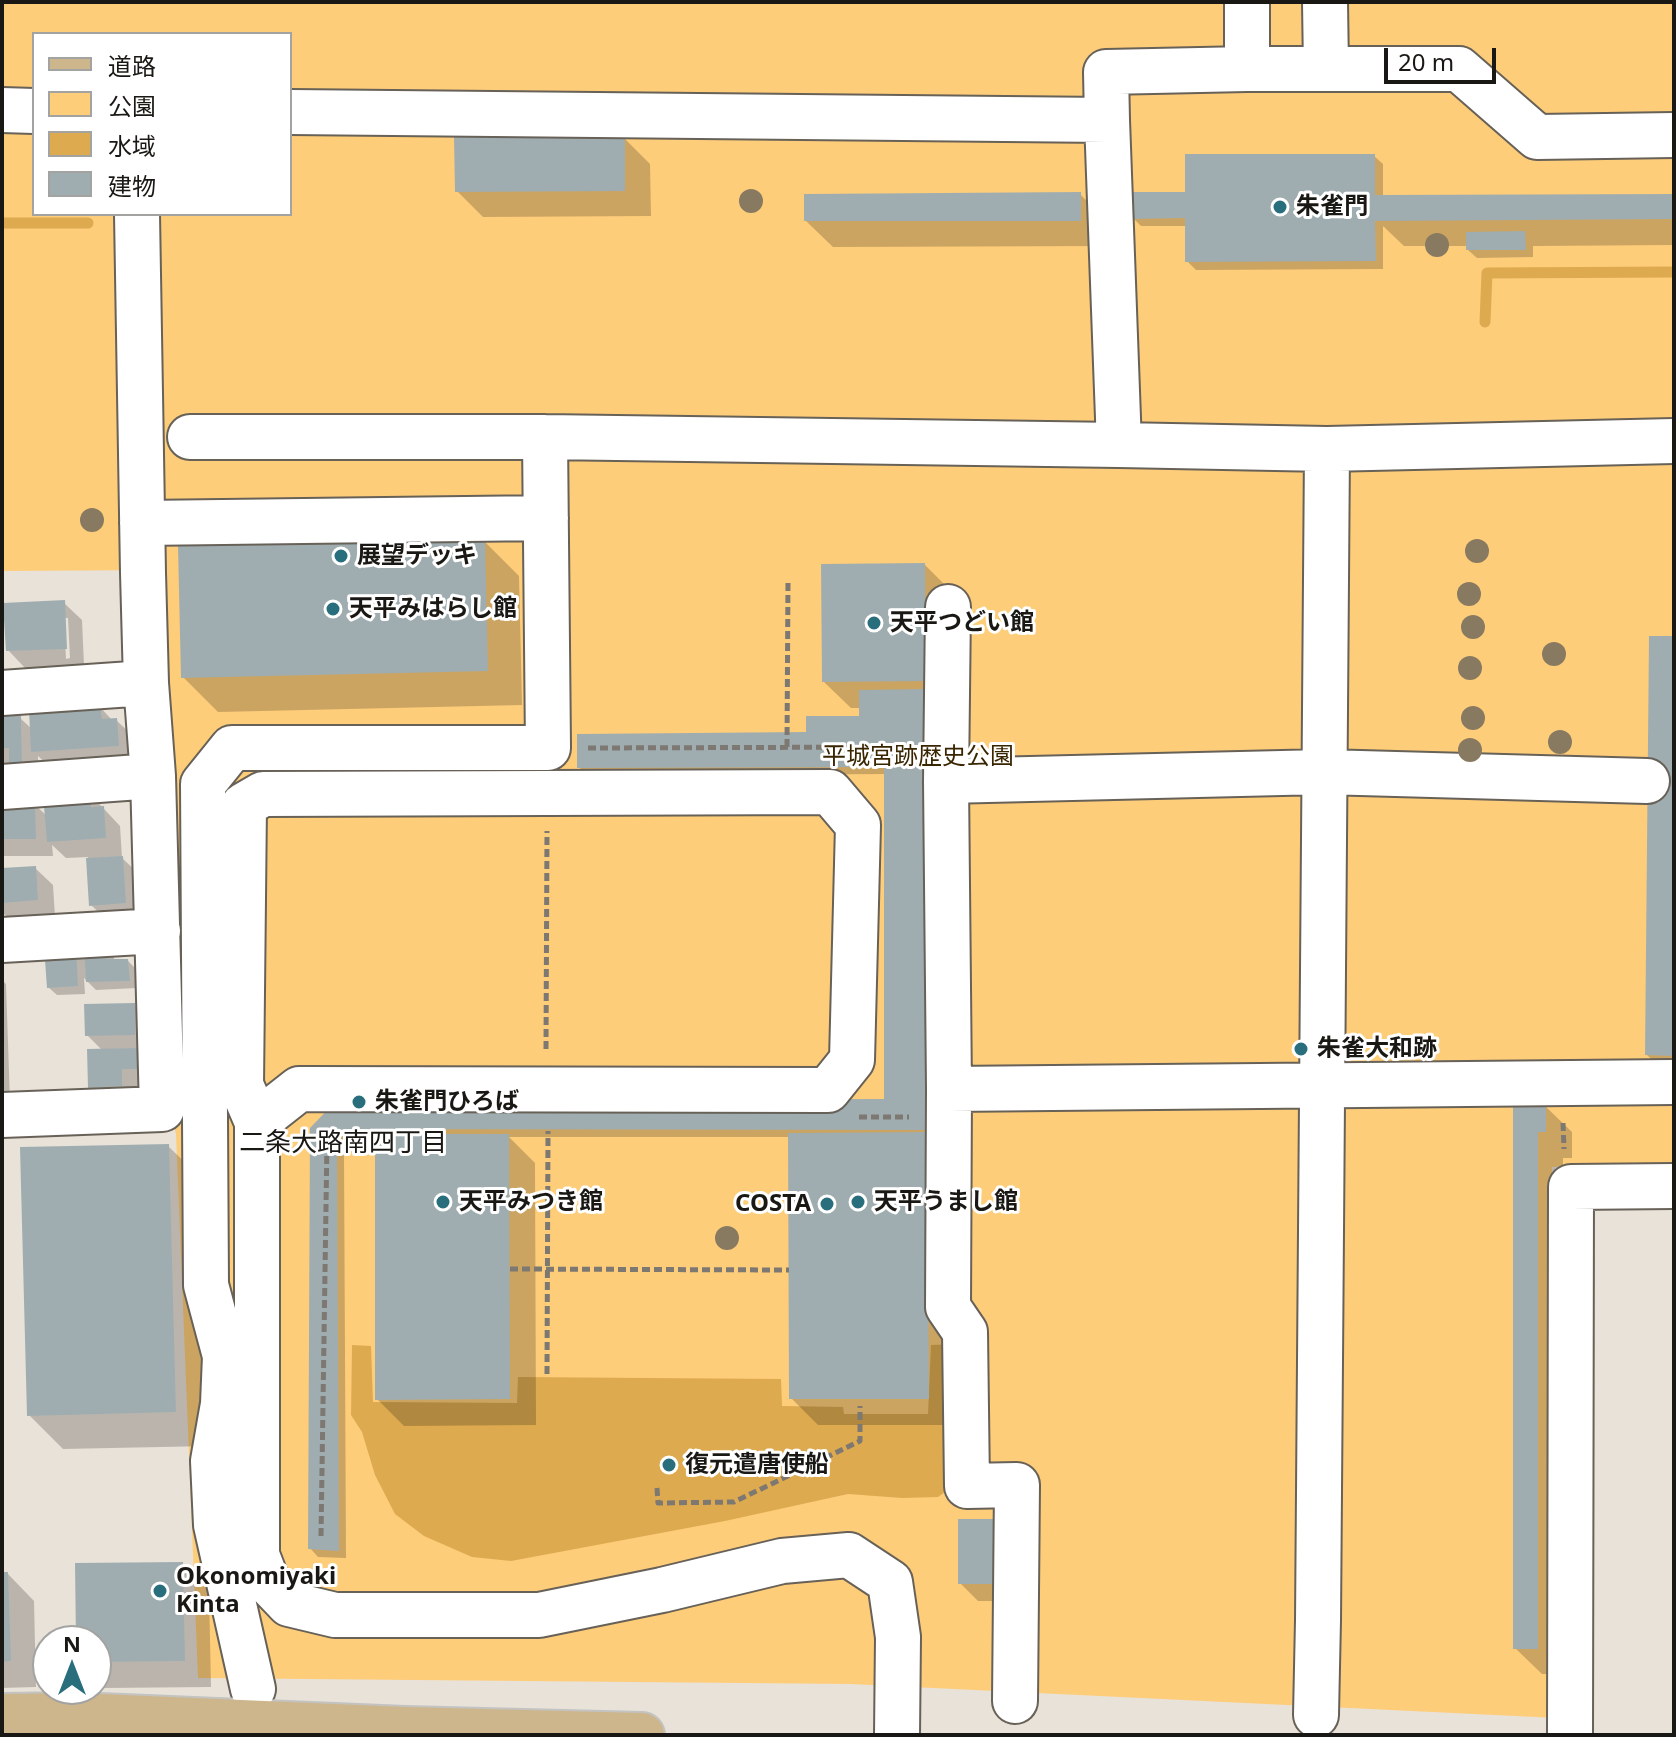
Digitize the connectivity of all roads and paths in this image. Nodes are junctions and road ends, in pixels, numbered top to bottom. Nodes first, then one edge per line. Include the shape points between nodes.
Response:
1 (1247, 2) edge
2 (1325, 2) edge
3 (1247, 69) junction
4 (1326, 69) junction
5 (2, 110) edge
6 (32, 111) edge
7 (292, 112) edge
8 (1107, 120) junction
9 (1674, 135) edge
10 (137, 216) edge
11 (190, 437) dead end
12 (545, 437) junction
13 (1674, 441) edge
14 (1119, 445) junction
15 (1327, 449) junction
16 (546, 518) junction
17 (142, 523) junction
18 (788, 579) dead end
19 (948, 607) dead end
20 (146, 683) junction
21 (2, 693) edge
22 (787, 747) junction
23 (548, 748) junction
24 (946, 764) junction
25 (1324, 772) junction
26 (153, 776) junction
27 (1647, 781) dead end
28 (2, 787) edge
29 (158, 931) junction
30 (2, 940) edge
31 (1674, 1082) edge
32 (1323, 1084) junction
33 (949, 1089) junction
34 (2, 1115) edge
35 (845, 1117) dead end
36 (257, 1122) junction
37 (338, 1130) dead end
38 (1674, 1186) edge
39 (510, 1269) dead end
40 (789, 1270) dead end
41 (860, 1406) dead end
42 (657, 1488) dead end
43 (321, 1536) dead end
44 (253, 1689) dead end
45 (1015, 1701) dead end
46 (1316, 1715) dead end
47 (2, 1716) edge
48 (642, 1735) edge
49 (897, 1735) edge
50 (1570, 1735) edge

1 - 3 street
2 - 4 street
3 - 4 street
3 - 8 street via 1106,72
4 - 9 street via 1459,69 1537,137
5 - 6 street
7 - 8 street
8 - 14 street
10 - 17 street
11 - 12 street
12 - 14 street
12 - 16 street
13 - 15 street
14 - 15 street
15 - 25 street
16 - 17 street
16 - 23 street
17 - 20 street
18 - 22 path
19 - 24 street
20 - 21 street
20 - 26 street
22 - 23 path
22 - 24 path
23 - 44 street via 232,748 203,784 206,1285 225,1356 213,1461 216,1525
24 - 25 street
24 - 33 street
25 - 27 street
25 - 32 street
26 - 28 street
26 - 29 street
29 - 30 street
29 - 34 street via 162,1109
31 - 32 street
32 - 33 street
32 - 46 street
33 - 35 path via 908,1117
33 - 45 street via 948,1307 965,1332 967,1486 1017,1485
36 - 36 street via 241,1085 244,805 263,794 830,792 858,825 852,1060 828,1090 299,1089
36 - 49 street via 257,1555 267,1581 289,1604 335,1615 539,1615 782,1561 849,1555 890,1582 898,1637
37 - 43 path via 327,1140
38 - 50 street via 1571,1187
39 - 40 path
41 - 42 path via 860,1441 734,1502 658,1503
47 - 48 main road

